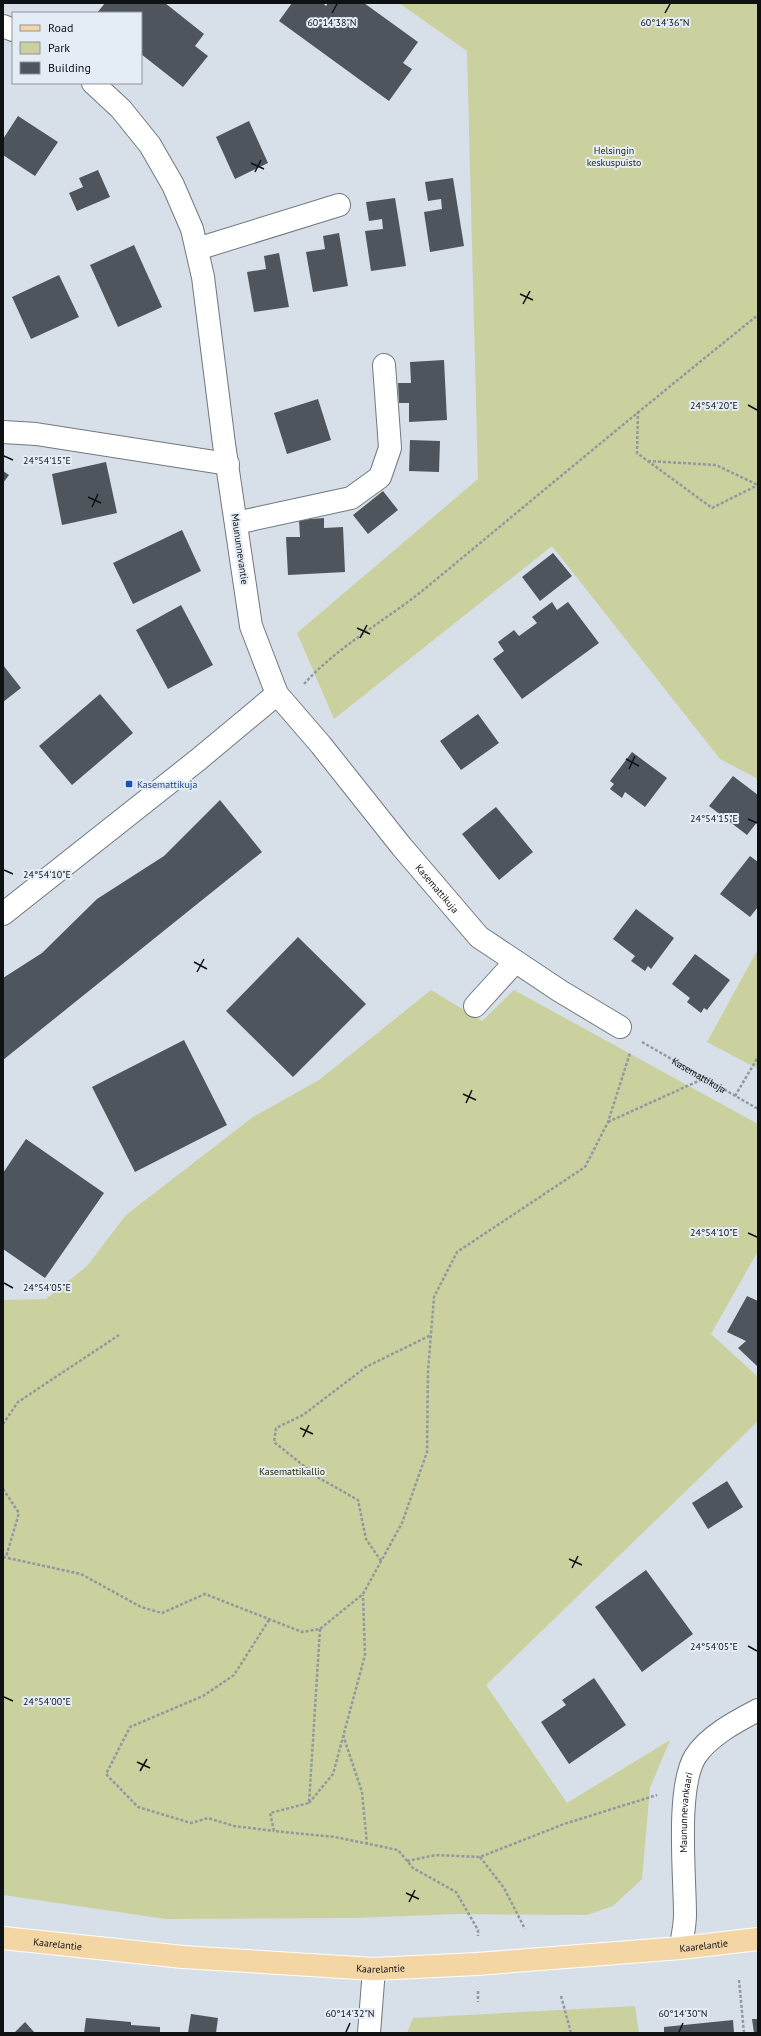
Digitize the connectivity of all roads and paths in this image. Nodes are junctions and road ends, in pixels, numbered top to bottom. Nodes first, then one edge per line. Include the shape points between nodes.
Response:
1 (94, 84) edge
2 (339, 205) dead end
3 (197, 249) junction
4 (758, 315) edge
5 (384, 365) dead end
6 (638, 411) junction
7 (3, 432) edge
8 (647, 460) junction
9 (228, 464) junction
10 (758, 485) edge
11 (236, 523) junction
12 (277, 694) junction
13 (3, 914) edge
14 (515, 962) junction
15 (475, 1006) dead end
16 (628, 1033) junction
17 (758, 1057) edge
18 (705, 1078) junction
19 (735, 1096) junction
20 (758, 1109) edge
21 (608, 1122) junction
22 (119, 1335) dead end
23 (431, 1335) junction
24 (3, 1424) edge
25 (3, 1489) edge
26 (4, 1557) edge
27 (381, 1562) junction
28 (363, 1594) junction
29 (269, 1620) junction
30 (320, 1629) junction
31 (758, 1710) edge
32 (343, 1734) junction
33 (686, 1786) junction
34 (309, 1803) junction
35 (274, 1830) junction
36 (367, 1844) junction
37 (480, 1857) junction
38 (407, 1861) junction
39 (525, 1928) dead end
40 (478, 1930) dead end
41 (3, 1938) edge
42 (758, 1939) edge
43 (681, 1948) junction
44 (374, 1970) junction
45 (739, 1980) dead end
46 (561, 1996) dead end
47 (369, 2033) edge
48 (570, 2033) edge
49 (744, 2033) edge

1 - 3 street, Maununnevantie via 121,109 150,145 173,185 192,229
2 - 3 street
3 - 9 street, Maununnevantie
4 - 6 path
5 - 11 street via 390,448 380,477 351,498
6 - 8 path via 637,453
6 - 12 path via 421,592 321,665 296,692
7 - 9 street via 36,434
8 - 10 path via 716,465
8 - 10 path via 712,508
9 - 11 street, Maununnevantie
11 - 12 street, Maununnevantie via 252,626
12 - 13 street
12 - 14 street, Kasemattikuja via 479,937
14 - 15 street
14 - 16 street, Kasemattikuja
16 - 18 path, Kasemattikuja
16 - 21 path
17 - 19 path
18 - 19 path, Kasemattikuja
18 - 21 path
19 - 20 path, Kasemattikuja
21 - 23 path via 585,1167 457,1252 434,1297
22 - 24 path via 18,1402
23 - 27 path via 427,1452 402,1523
23 - 27 path via 366,1366 303,1415 276,1428 274,1442 319,1478 358,1500 366,1539
25 - 26 path via 19,1513
26 - 29 path via 81,1574 141,1607 162,1613 205,1594
27 - 28 path
28 - 30 path
28 - 32 path via 365,1655
29 - 30 path via 302,1632
29 - 35 path via 234,1674 203,1696 130,1727 106,1774 138,1807 191,1824 208,1818 234,1826
30 - 34 path
31 - 33 street, Maununnevankaari via 711,1740 695,1757 687,1776
32 - 34 path via 333,1774
32 - 36 path via 362,1792
33 - 37 path via 564,1824
33 - 43 street, Maununnevankaari via 683,1823 685,1917
34 - 35 path via 270,1813
35 - 36 path via 335,1836
36 - 38 path via 398,1850
37 - 38 path via 436,1855
37 - 39 path via 504,1888
38 - 40 path via 413,1868 456,1892
41 - 44 main road, Kaarelantie via 183,1957
42 - 43 main road, Kaarelantie
43 - 44 main road, Kaarelantie
44 - 47 street
45 - 49 path
46 - 48 path

